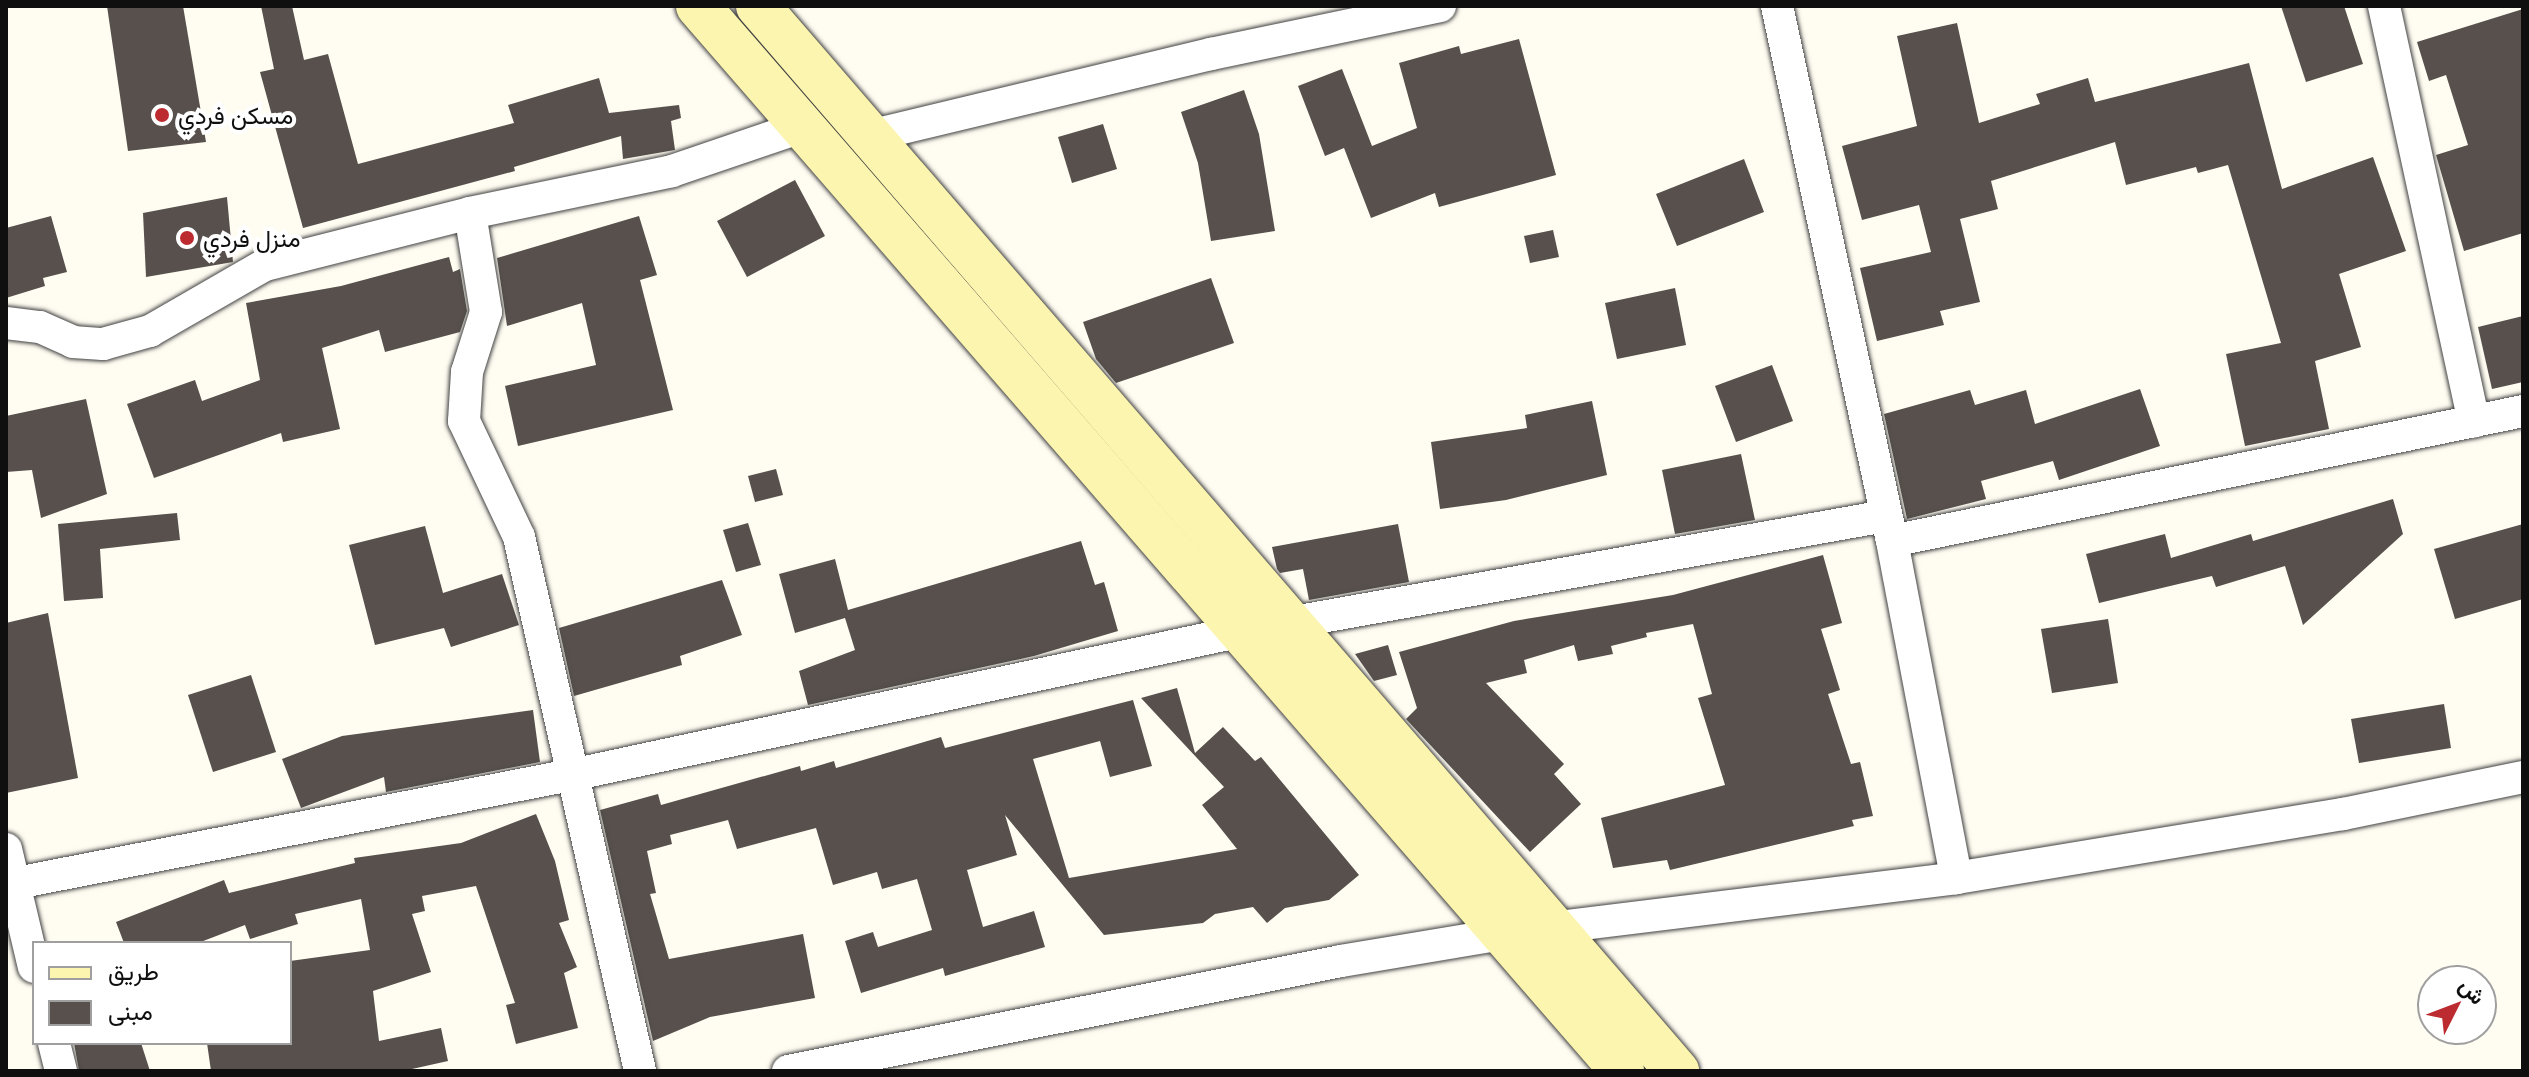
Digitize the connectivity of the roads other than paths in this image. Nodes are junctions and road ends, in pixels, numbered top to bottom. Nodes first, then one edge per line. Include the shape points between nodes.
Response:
1 (698, 6) edge
2 (758, 6) edge
3 (1440, 6) edge
4 (1777, 6) edge
5 (2384, 6) edge
6 (801, 127) junction
7 (869, 136) junction
8 (470, 213) junction
9 (6, 323) edge
10 (2523, 411) edge
11 (2474, 421) junction
12 (1888, 529) junction
13 (1287, 624) junction
14 (1238, 632) junction
15 (576, 774) junction
16 (2523, 777) edge
17 (6, 849) edge
18 (1956, 878) junction
19 (9, 885) edge
20 (1553, 931) junction
21 (1502, 934) junction
22 (32, 960) edge
23 (54, 1045) edge
24 (61, 1071) edge
25 (640, 1071) edge
26 (788, 1071) edge
27 (1622, 1071) edge
28 (1677, 1071) edge

1 - 6 street
2 - 7 street
3 - 7 street via 1211,54
4 - 12 street
5 - 11 street
6 - 8 street via 672,171
6 - 14 street
7 - 13 street
8 - 9 street via 265,265 150,331 103,344 73,342 40,327
8 - 15 street via 486,312 467,372 464,421 519,537
10 - 11 street
11 - 12 street
12 - 13 street
12 - 18 street
13 - 14 street
13 - 20 street
14 - 15 street
14 - 21 street
15 - 19 street
15 - 25 street
16 - 18 street via 2343,814
17 - 19 street
18 - 20 street via 1849,888
19 - 22 street
20 - 21 street
20 - 28 street
21 - 26 street via 1172,992
21 - 27 street
23 - 24 street

